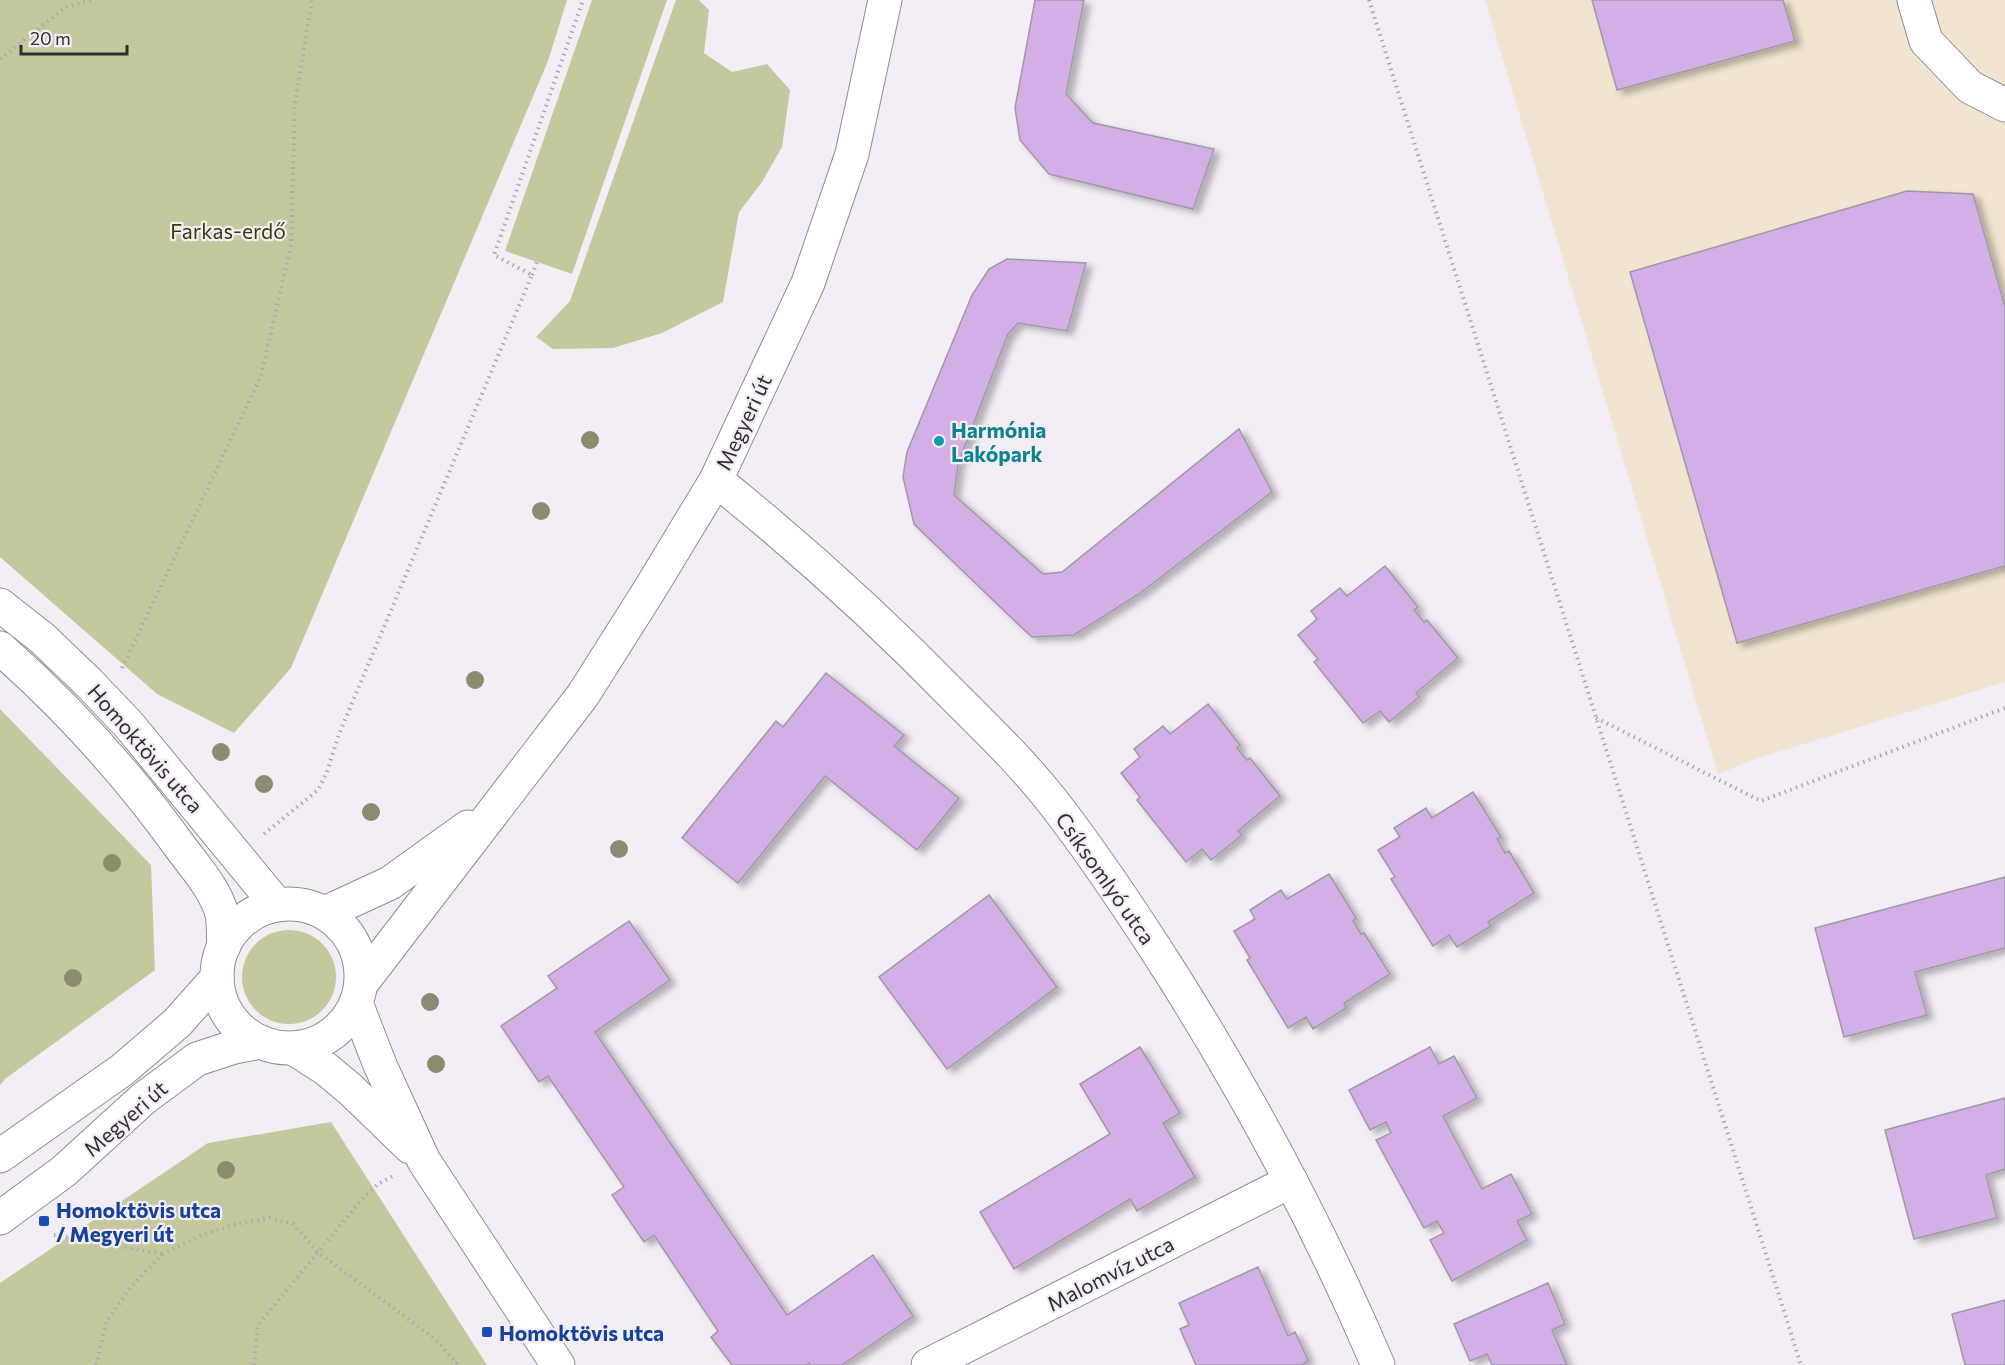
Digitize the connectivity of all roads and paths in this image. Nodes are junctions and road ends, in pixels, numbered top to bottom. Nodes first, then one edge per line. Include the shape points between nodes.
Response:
1 (92, 0) edge
2 (312, 0) edge
3 (583, 0) edge
4 (885, 0) edge
5 (1369, 0) edge
6 (1914, 0) edge
7 (0, 59) edge
8 (2005, 105) edge
9 (537, 262) dead end
10 (532, 275) junction
11 (716, 480) junction
12 (0, 605) edge
13 (0, 648) edge
14 (117, 678) dead end
15 (2005, 708) edge
16 (1596, 718) junction
17 (505, 798) junction
18 (260, 837) dead end
19 (277, 905) junction
20 (325, 913) junction
21 (224, 946) junction
22 (218, 978) junction
23 (358, 994) junction
24 (261, 1042) junction
25 (293, 1048) junction
26 (0, 1156) edge
27 (424, 1161) junction
28 (1291, 1181) junction
29 (363, 1198) dead end
30 (0, 1218) edge
31 (54, 1234) dead end
32 (319, 1253) junction
33 (163, 1254) junction
34 (96, 1365) edge
35 (254, 1365) edge
36 (458, 1365) edge
37 (558, 1365) edge
38 (928, 1365) edge
39 (1378, 1365) edge
40 (1801, 1365) edge

1 - 7 path via 66,7
2 - 14 path via 295,102 291,245 261,376
3 - 10 path via 494,255
4 - 11 street, Megyeri út via 852,154 808,283
5 - 16 path
6 - 8 street via 1926,41 1970,87
9 - 10 path
10 - 18 path via 339,734 327,772 318,790
11 - 17 street, Megyeri út via 583,695
11 - 28 street, Csíksomlyó utca via 882,622 1052,801 1133,914 1236,1079
12 - 19 street, Homoktövis utca via 42,638 129,725
13 - 21 street, Homoktövis utca via 106,752 159,817 207,882 222,914
15 - 16 path via 1761,801
16 - 40 path
17 - 20 street, Megyeri út via 390,884
17 - 23 street, Megyeri út
19 - 20 street, Megyeri út via 293,904
19 - 21 street, Megyeri út via 246,919
20 - 23 street, Megyeri út via 342,926 354,943 361,963
21 - 22 street, Megyeri út
22 - 24 street, Megyeri út via 221,998 230,1017
22 - 26 street, Megyeri út via 177,1023 122,1070
23 - 25 street, Megyeri út via 346,1021 331,1035
23 - 27 street via 380,1065
24 - 25 street, Megyeri út
24 - 30 street, Megyeri út via 197,1059 143,1099 64,1171
25 - 27 street via 350,1089
27 - 37 street
28 - 38 street, Malomvíz utca
28 - 39 street, Csíksomlyó utca
29 - 32 path
31 - 33 path
32 - 33 path via 293,1224 270,1218 201,1235
32 - 35 path via 258,1325
32 - 36 path via 435,1339
33 - 34 path via 131,1287 106,1322

